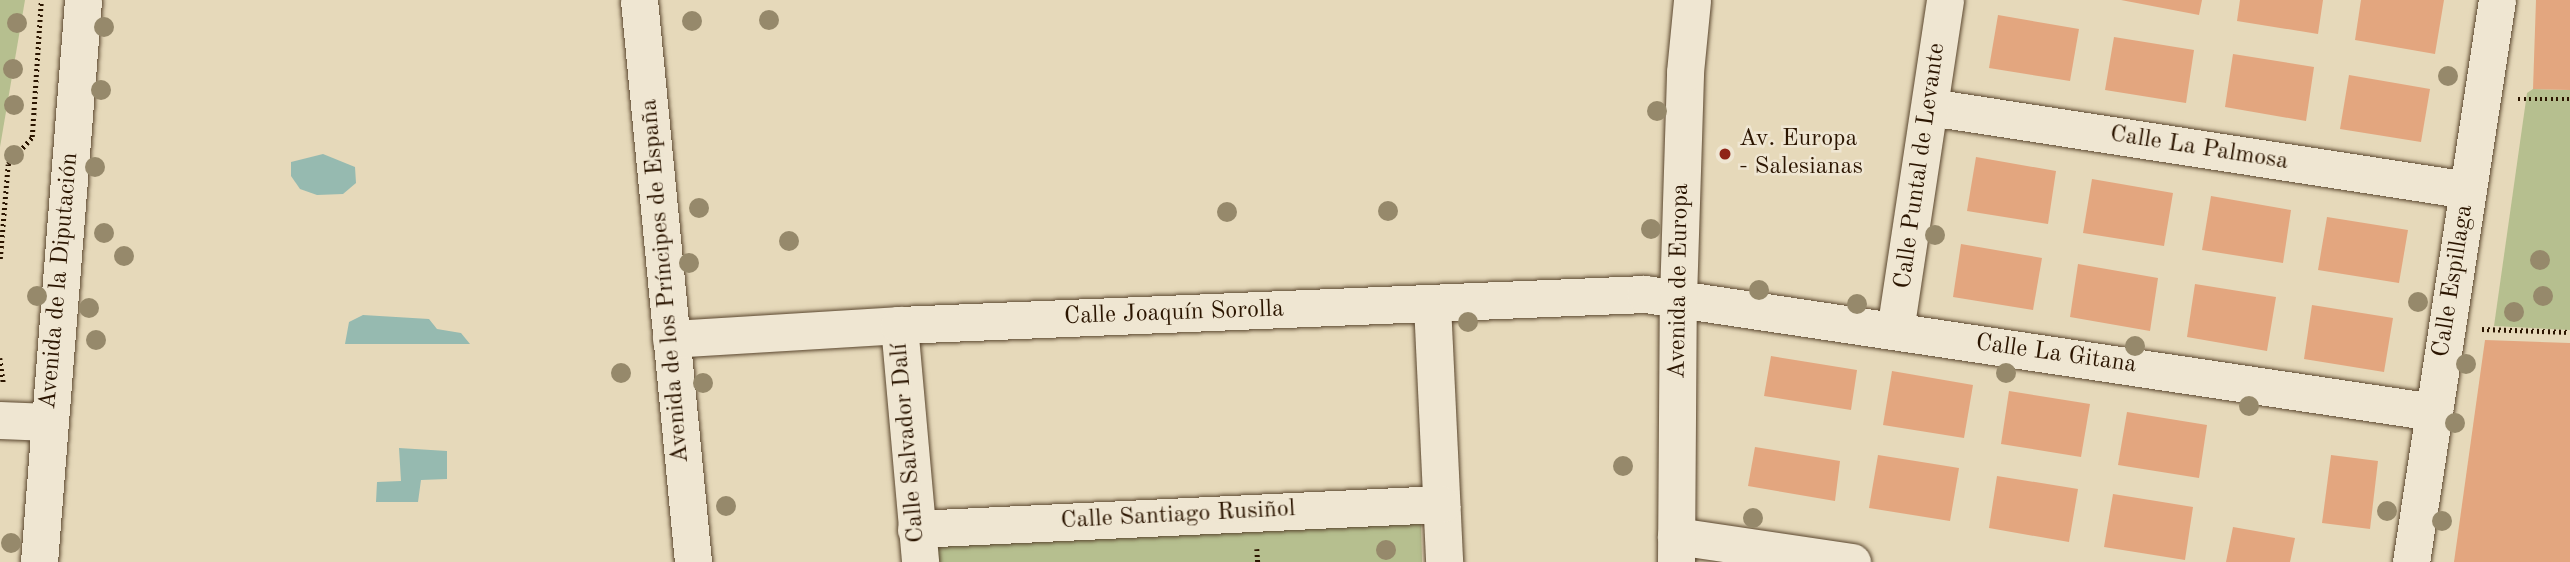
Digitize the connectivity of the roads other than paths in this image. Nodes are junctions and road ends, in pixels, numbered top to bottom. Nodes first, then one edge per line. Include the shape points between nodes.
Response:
1 (83, 0) edge
2 (639, 0) edge
3 (1692, 0) edge
4 (1945, 0) edge
5 (2497, 0) edge
6 (1930, 107) junction
7 (2468, 190) junction
8 (1678, 298) junction
9 (1432, 304) junction
10 (899, 325) junction
11 (1895, 331) junction
12 (671, 339) junction
13 (2434, 412) junction
14 (0, 420) edge
15 (49, 422) junction
16 (1441, 504) junction
17 (918, 545) edge
18 (1676, 549) edge
19 (39, 562) edge
20 (693, 562) edge
21 (1444, 562) edge
22 (1852, 562) edge
23 (2411, 562) edge

1 - 15 street, Avenida de la Diputación
2 - 12 street, Avenida de los Príncipes de España
3 - 8 street, Avenida de Europa via 1685,72
4 - 6 street, Calle Puntal de Levante
5 - 7 street, Calle Espillaga
6 - 7 street, Calle La Palmosa
6 - 11 street, Calle Puntal de Levante
7 - 13 street, Calle Espillaga
8 - 9 street, Calle Joaquín Sorolla via 1645,295
8 - 11 street, Calle La Gitana
8 - 18 street, Avenida de Europa
9 - 10 street, Calle Joaquín Sorolla
9 - 16 street
10 - 12 street, Calle Joaquín Sorolla
10 - 17 street, Calle Salvador Dalí
11 - 13 street, Calle La Gitana
12 - 20 street, Avenida de los Príncipes de España
13 - 23 street, Calle Espillaga
14 - 15 street
15 - 19 street, Avenida de la Diputación
16 - 17 street, Calle Santiago Rusiñol
16 - 21 street
18 - 22 street

